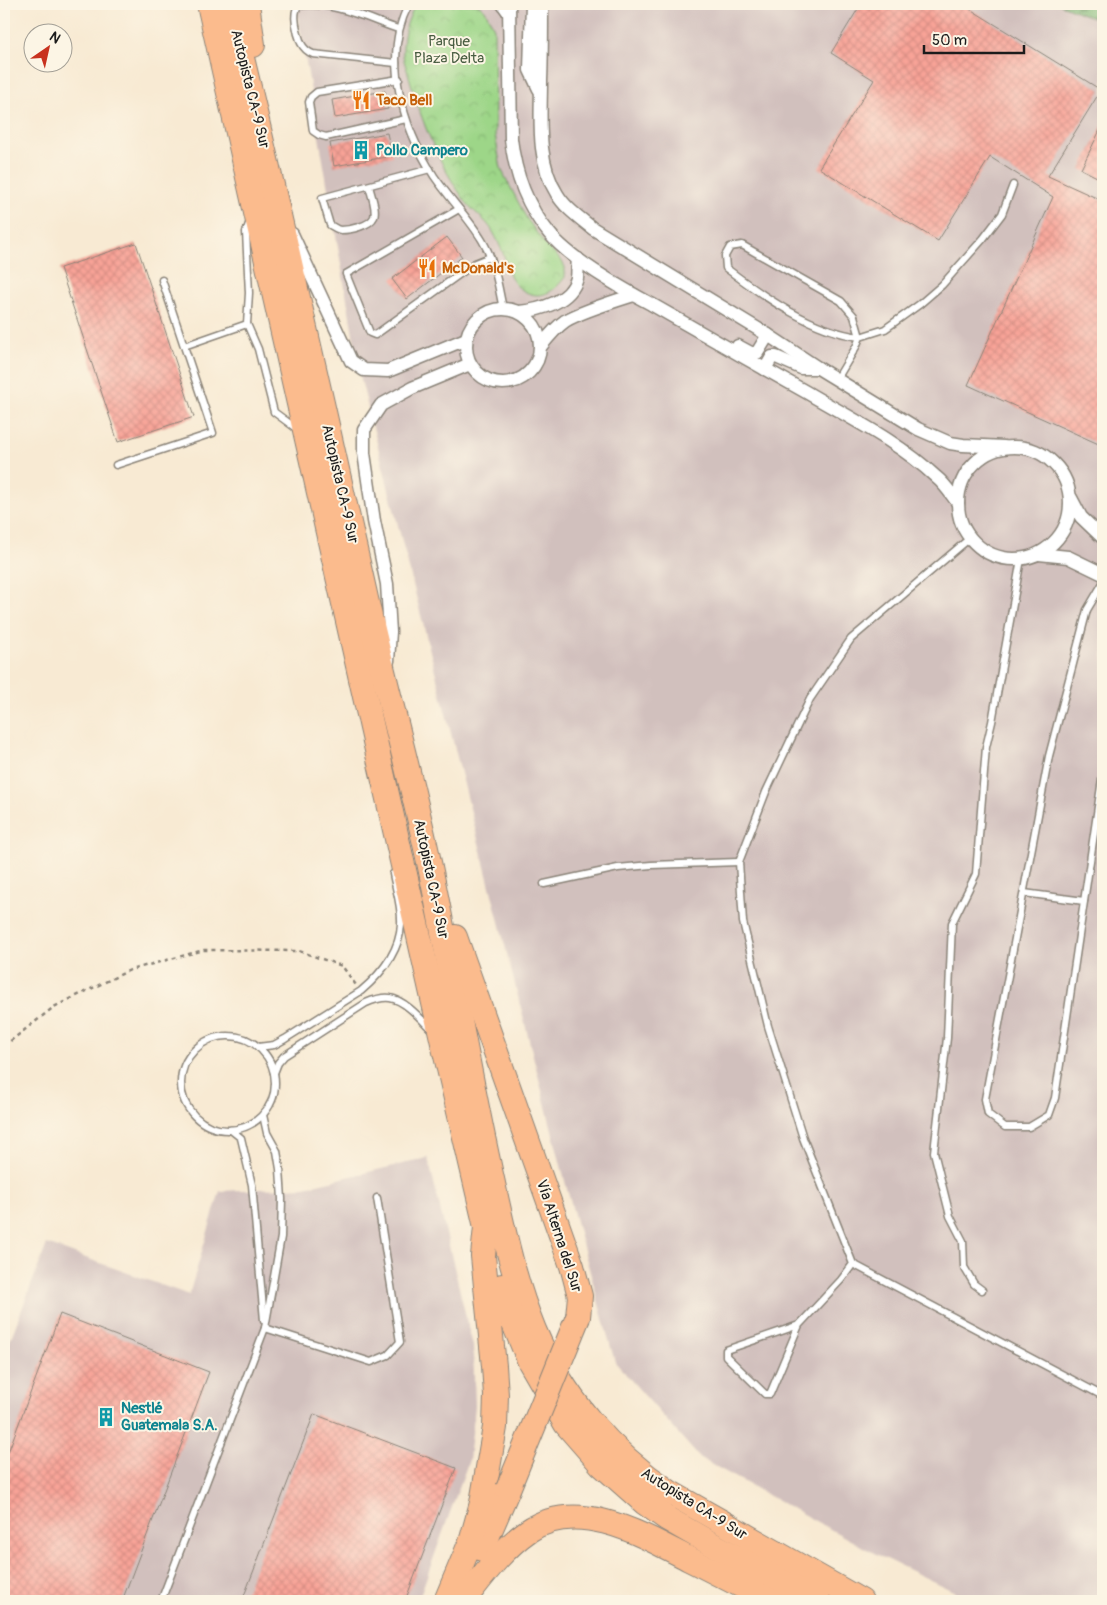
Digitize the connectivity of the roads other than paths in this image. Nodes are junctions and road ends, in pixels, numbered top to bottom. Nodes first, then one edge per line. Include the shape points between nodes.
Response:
1 (209, 4) edge
2 (229, 4) edge
3 (248, 4) edge
4 (409, 4) edge
5 (499, 4) edge
6 (509, 4) edge
7 (532, 4) edge
8 (542, 4) edge
9 (333, 5) edge
10 (510, 19) junction
11 (398, 29) junction
12 (396, 63) junction
13 (398, 79) junction
14 (541, 94) junction
15 (406, 119) junction
16 (430, 169) junction
17 (269, 170) junction
18 (1013, 185) dead end
19 (369, 186) junction
20 (265, 203) junction
21 (459, 209) junction
22 (490, 257) junction
23 (578, 258) junction
24 (162, 280) dead end
25 (634, 295) junction
26 (503, 308) junction
27 (519, 312) junction
28 (247, 324) junction
29 (703, 334) junction
30 (768, 335) junction
31 (860, 337) junction
32 (466, 339) junction
33 (184, 346) junction
34 (541, 346) junction
35 (470, 364) junction
36 (818, 368) junction
37 (765, 369) junction
38 (837, 380) junction
39 (306, 435) junction
40 (1004, 447) junction
41 (116, 465) dead end
42 (1070, 496) junction
43 (958, 503) junction
44 (970, 538) junction
45 (1103, 538) edge
46 (1039, 554) junction
47 (1021, 559) junction
48 (1103, 574) edge
49 (1103, 583) edge
50 (386, 683) junction
51 (1103, 773) edge
52 (740, 862) junction
53 (430, 865) junction
54 (392, 869) dead end
55 (544, 884) dead end
56 (1024, 893) junction
57 (1084, 901) junction
58 (443, 1043) junction
59 (258, 1047) junction
60 (274, 1073) junction
61 (263, 1115) junction
62 (231, 1130) junction
63 (377, 1198) dead end
64 (486, 1227) junction
65 (853, 1264) junction
66 (982, 1290) dead end
67 (799, 1325) junction
68 (265, 1328) junction
69 (1103, 1396) edge
70 (710, 1543) junction
71 (161, 1601) edge
72 (446, 1601) edge
73 (459, 1601) edge
74 (463, 1601) edge
75 (771, 1601) edge
76 (791, 1601) edge
77 (818, 1601) edge
78 (861, 1601) edge

1 - 20 highway, Autopista CA-9 Sur
2 - 17 highway, Autopista CA-9 Sur
3 - 17 highway
4 - 11 lane
5 - 10 lane
6 - 10 street
7 - 14 street via 530,70
8 - 14 street
9 - 11 lane
9 - 12 lane via 305,5 295,10 301,44 306,51
10 - 23 street via 511,139 518,177 549,234
11 - 12 lane
12 - 13 lane
13 - 15 lane
13 - 15 lane via 317,92 309,102 313,131 326,138
14 - 30 street via 540,129 544,161 549,179 567,207 592,228
15 - 16 lane
16 - 19 lane
16 - 21 lane
17 - 20 highway, Autopista CA-9 Sur
18 - 31 lane via 1002,214 942,285 885,329
19 - 19 lane via 322,198 330,225 341,230 370,222 375,208
20 - 28 lane via 246,232
20 - 32 street via 351,361 364,370 388,371
20 - 39 highway, Autopista CA-9 Sur
20 - 50 highway, Autopista CA-9 Sur
21 - 22 lane via 482,239
21 - 22 lane via 346,274 370,332 375,335 475,263
22 - 26 lane
23 - 25 street
23 - 27 street via 577,278 571,290 536,311
24 - 33 lane
25 - 29 street
25 - 34 street via 566,321
26 - 27 street
26 - 32 street via 479,317
27 - 34 street via 535,326
28 - 33 lane
28 - 39 lane via 258,349 274,412
29 - 30 street via 757,353
29 - 37 street
30 - 36 street
31 - 31 lane via 814,325 750,286 726,268 725,256 730,247 742,244 841,301 854,316
31 - 38 lane
32 - 35 street
33 - 41 lane via 212,433
34 - 35 street via 531,372 505,384 491,382 478,375
35 - 50 street via 381,404 364,430 364,453 374,521 387,584 390,632
36 - 37 street via 801,368 776,356
36 - 38 street
37 - 43 street via 914,458 938,478
38 - 40 street via 918,429 950,443
39 - 58 highway, Autopista CA-9 Sur via 364,714
40 - 42 street via 1027,448 1048,458 1063,475
40 - 43 street via 986,454 971,467 961,484
42 - 45 street via 1081,517
42 - 46 street via 1070,514 1064,530
43 - 44 street via 961,522
44 - 47 street via 984,550 1002,558
44 - 52 lane via 851,639 810,699 766,792
46 - 47 street
46 - 48 street via 1068,557
47 - 66 lane via 986,747 976,874 952,923 947,1038 934,1152 950,1216 963,1241 964,1267 974,1284
49 - 56 lane via 1087,610 1049,756
50 - 53 highway, Autopista CA-9 Sur
51 - 57 lane
52 - 55 lane via 618,868
52 - 65 lane via 743,922 768,1026 803,1138
53 - 73 highway, Vía Alterna del Sur, bridge via 580,1296 578,1317
53 - 78 highway, Autopista CA-9 Sur via 470,1082 511,1260 534,1330 552,1367 592,1423 644,1475
54 - 59 lane via 401,923 400,936 386,965 361,992 285,1039
56 - 57 lane
56 - 57 lane via 985,1099 988,1114 1005,1127 1030,1127 1049,1115 1055,1098
58 - 60 lane via 413,1011 391,998 379,998 366,1002 284,1056
58 - 64 highway, Autopista CA-9 Sur
59 - 60 lane
59 - 62 lane via 245,1039 215,1037 190,1054 183,1068 180,1083 190,1112 202,1122
60 - 61 lane via 275,1088
61 - 62 lane via 248,1126
61 - 68 lane via 267,1133 277,1151 282,1199 281,1237
62 - 68 lane via 241,1138 252,1185
63 - 68 lane via 400,1342 388,1355 371,1362
64 - 70 highway, Autopista CA-9 Sur via 512,1320 530,1362 566,1424 601,1464 639,1497 666,1518
64 - 72 highway via 482,1256 494,1366 495,1427 472,1540
65 - 67 lane
65 - 69 lane
67 - 67 lane via 726,1350 726,1356 768,1395
68 - 71 lane
70 - 76 highway via 752,1578
70 - 77 highway, Autopista CA-9 Sur
74 - 75 highway via 497,1560 529,1531 543,1524 572,1518 611,1522 637,1532

